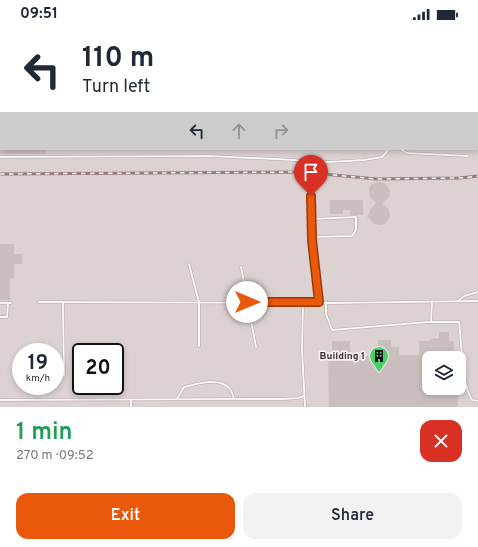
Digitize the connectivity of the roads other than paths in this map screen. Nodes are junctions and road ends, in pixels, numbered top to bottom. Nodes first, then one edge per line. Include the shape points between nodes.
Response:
1 (388, 150) edge
2 (402, 150) edge
3 (468, 156) dead end
4 (0, 157) edge
5 (311, 163) junction
6 (312, 219) junction
7 (312, 237) junction
8 (189, 264) dead end
9 (241, 267) dead end
10 (478, 292) edge
11 (432, 301) junction
12 (458, 301) junction
13 (478, 301) edge
14 (39, 302) dead end
15 (63, 302) junction
16 (199, 302) junction
17 (247, 302) junction
18 (303, 302) junction
19 (319, 302) junction
20 (326, 302) junction
21 (0, 303) edge
22 (0, 317) edge
23 (431, 322) junction
24 (64, 343) edge
25 (199, 346) dead end
26 (256, 347) dead end
27 (304, 396) junction
28 (234, 399) junction
29 (0, 400) edge
30 (131, 400) junction
31 (177, 400) junction
32 (478, 401) edge
33 (305, 406) edge
34 (131, 407) edge

1 - 5 lane via 382,157
2 - 3 lane via 407,153
4 - 5 lane via 209,156
5 - 6 lane
6 - 7 lane
6 - 7 lane via 356,217 356,229 352,236
7 - 19 lane
8 - 16 lane
9 - 17 lane
10 - 12 lane via 464,296
11 - 12 lane
11 - 20 lane
11 - 23 lane
12 - 13 lane
14 - 15 lane
15 - 16 lane
15 - 24 lane
16 - 17 lane
16 - 25 lane
17 - 18 lane
17 - 26 lane
18 - 19 lane
18 - 27 lane
19 - 20 lane
20 - 23 lane via 326,314 332,330
21 - 22 lane via 9,303 7,317
23 - 32 lane via 459,322 464,374 469,396 472,400
27 - 28 lane via 285,399
27 - 33 lane
28 - 31 lane
28 - 31 lane via 230,388 221,382 184,386
29 - 30 lane
30 - 31 lane
30 - 34 lane

